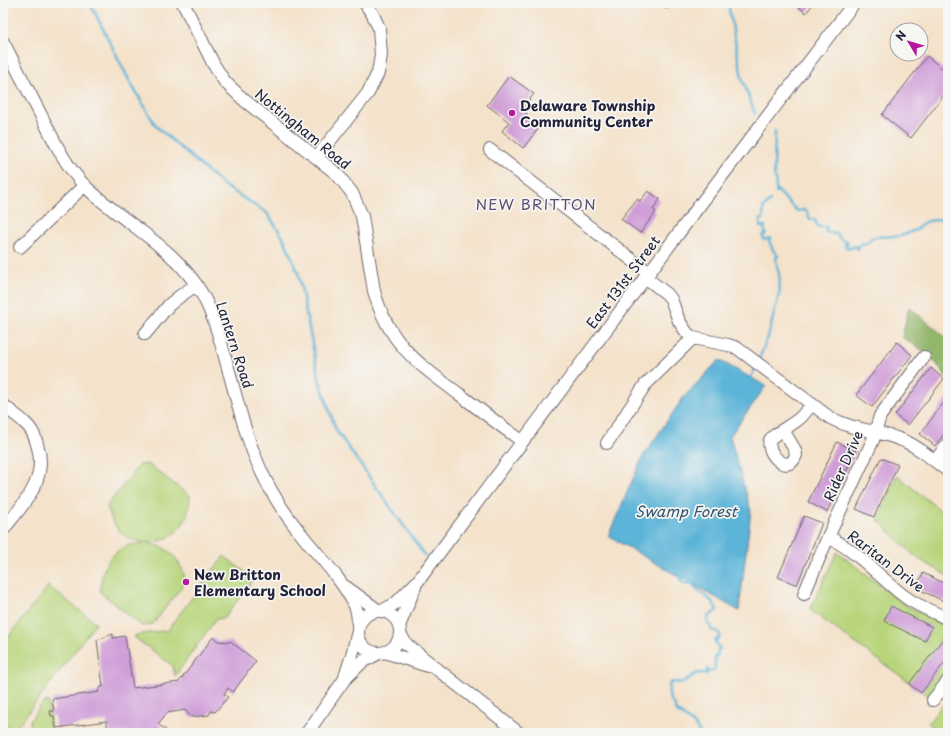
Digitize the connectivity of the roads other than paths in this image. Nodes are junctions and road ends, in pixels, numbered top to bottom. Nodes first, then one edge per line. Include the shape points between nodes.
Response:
1 (183, 3) edge
2 (365, 3) edge
3 (854, 3) edge
4 (4, 48) edge
5 (490, 150) dead end
6 (317, 157) junction
7 (85, 186) junction
8 (20, 247) dead end
9 (647, 275) junction
10 (196, 285) junction
11 (145, 334) dead end
12 (693, 338) junction
13 (924, 357) dead end
14 (812, 404) junction
15 (3, 405) edge
16 (783, 430) dead end
17 (875, 433) junction
18 (522, 442) junction
19 (607, 443) dead end
20 (948, 444) edge
21 (935, 461) junction
22 (948, 471) edge
23 (3, 530) edge
24 (828, 537) junction
25 (418, 580) junction
26 (340, 582) junction
27 (804, 594) dead end
28 (380, 611) junction
29 (948, 619) edge
30 (358, 629) junction
31 (399, 630) junction
32 (382, 652) junction
33 (437, 669) junction
34 (344, 680) junction
35 (948, 680) edge
36 (933, 700) dead end
37 (307, 733) edge
38 (519, 733) edge

1 - 6 street, Nottingham Road via 214,65 226,82 248,103
2 - 6 street via 379,28 381,55 378,73 368,93
3 - 9 street, East 131st Street
4 - 7 street, Lantern Road via 60,152
5 - 9 street
6 - 18 street, Nottingham Road via 343,180 358,205 374,291 394,337 418,364
7 - 8 street
7 - 10 street, Lantern Road via 174,258
9 - 12 street via 672,299 679,321
9 - 18 street, East 131st Street
10 - 11 street via 169,305
10 - 26 street, Lantern Road via 211,312 250,443 262,474 294,525
12 - 14 street via 737,348
12 - 19 street via 646,385
13 - 17 street, Rider Drive via 883,412
14 - 16 street via 799,419
14 - 17 street via 840,423
15 - 23 street via 30,428 39,448 41,462 34,489
17 - 21 street via 909,443
17 - 24 street, Rider Drive
18 - 25 street, East 131st Street
20 - 21 street
21 - 22 street
24 - 27 street, Rider Drive
24 - 29 street, Raritan Drive via 843,544 906,597
25 - 28 street, East 131st Street via 396,603
25 - 31 street, East 131st Street
26 - 28 street, Lantern Road
26 - 30 street, Lantern Road via 355,607
28 - 30 street via 366,616
28 - 31 street via 396,619
30 - 32 street via 359,640 364,647 371,652
30 - 34 street
31 - 32 street via 397,642 392,648
31 - 33 street via 407,645
32 - 33 street
32 - 34 street via 362,662
33 - 38 street
34 - 37 street
35 - 36 street

